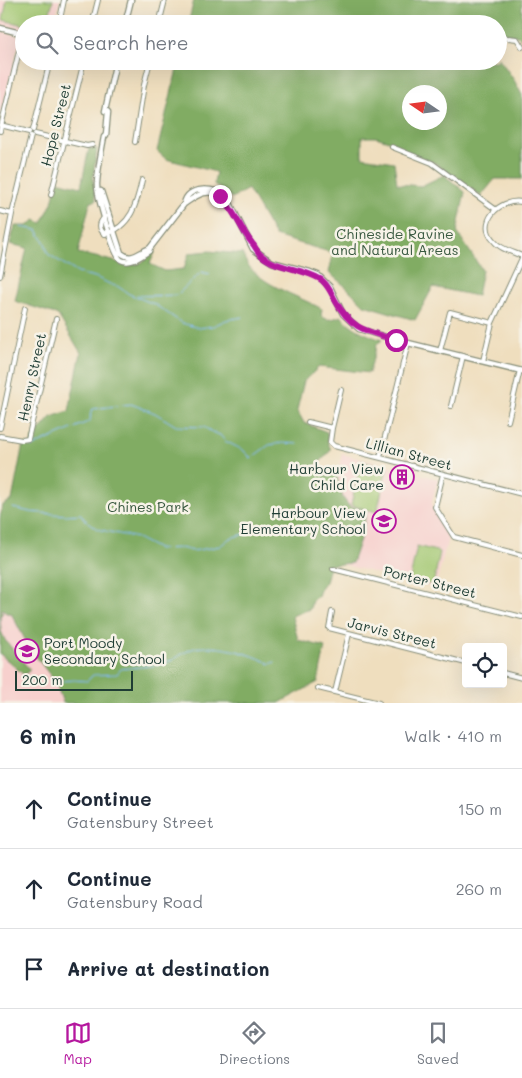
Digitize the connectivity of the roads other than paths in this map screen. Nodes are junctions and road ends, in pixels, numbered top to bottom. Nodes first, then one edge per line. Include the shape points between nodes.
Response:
1 (64, 0) edge
2 (98, 0) edge
3 (131, 0) edge
4 (165, 0) edge
5 (61, 15) edge
6 (94, 15) edge
7 (127, 15) edge
8 (161, 15) edge
9 (0, 28) edge
10 (15, 32) edge
11 (507, 38) edge
12 (522, 47) edge
13 (15, 70) edge
14 (48, 70) edge
15 (82, 70) edge
16 (114, 70) edge
17 (148, 70) edge
18 (1, 125) edge
19 (0, 131) edge
20 (32, 133) junction
21 (64, 140) junction
22 (135, 142) dead end
23 (92, 145) dead end
24 (392, 147) dead end
25 (98, 180) junction
26 (142, 180) dead end
27 (51, 195) dead end
28 (522, 202) edge
29 (495, 209) junction
30 (0, 211) edge
31 (12, 214) junction
32 (111, 231) junction
33 (522, 257) edge
34 (0, 276) edge
35 (25, 308) dead end
36 (56, 319) dead end
37 (492, 322) junction
38 (408, 343) junction
39 (440, 350) junction
40 (463, 356) junction
41 (483, 361) junction
42 (521, 370) edge
43 (341, 390) dead end
44 (451, 406) dead end
45 (508, 421) dead end
46 (308, 422) dead end
47 (0, 428) edge
48 (332, 428) junction
49 (0, 436) edge
50 (380, 458) junction
51 (443, 474) junction
52 (522, 494) edge
53 (522, 555) edge
54 (333, 569) dead end
55 (332, 612) dead end
56 (522, 617) edge
57 (349, 634) junction
58 (462, 662) edge
59 (507, 674) edge
60 (522, 678) edge
61 (318, 688) dead end
62 (335, 692) junction
63 (379, 703) edge

1 - 5 street
2 - 6 street
3 - 7 street
4 - 8 street
9 - 10 street
11 - 12 street via 517,39
13 - 18 street
14 - 20 street
15 - 21 street, Hope Street
16 - 25 street via 106,101 108,121
17 - 22 street
18 - 19 street
18 - 20 street
20 - 21 street
20 - 31 street
21 - 23 street
21 - 27 street, Hope Street
24 - 29 street via 432,163
25 - 32 street
25 - 32 street via 98,196
26 - 32 street via 133,213 124,224
28 - 29 street via 508,202
29 - 33 street via 489,225 491,238 499,246
30 - 31 street
31 - 34 street
32 - 38 street via 124,256 134,256 150,248 190,195 208,189 224,194 261,255 272,262 314,273 330,288 343,314 355,326
33 - 37 street
35 - 47 street
36 - 49 street, Henry Street via 28,439
37 - 39 street via 450,312
37 - 41 street
38 - 39 street
38 - 50 street
39 - 40 street
40 - 41 street
40 - 44 street
41 - 42 street
42 - 45 street
43 - 48 street
46 - 48 street
48 - 50 street, Lillian Street via 330,442 334,446
50 - 51 street, Lillian Street
51 - 52 street, Lillian Street
51 - 53 street via 435,507 454,536
54 - 56 street, Porter Street
55 - 57 street, Jarvis Street via 329,628
57 - 58 street, Jarvis Street
57 - 62 street
59 - 60 street
61 - 62 street
62 - 63 street

